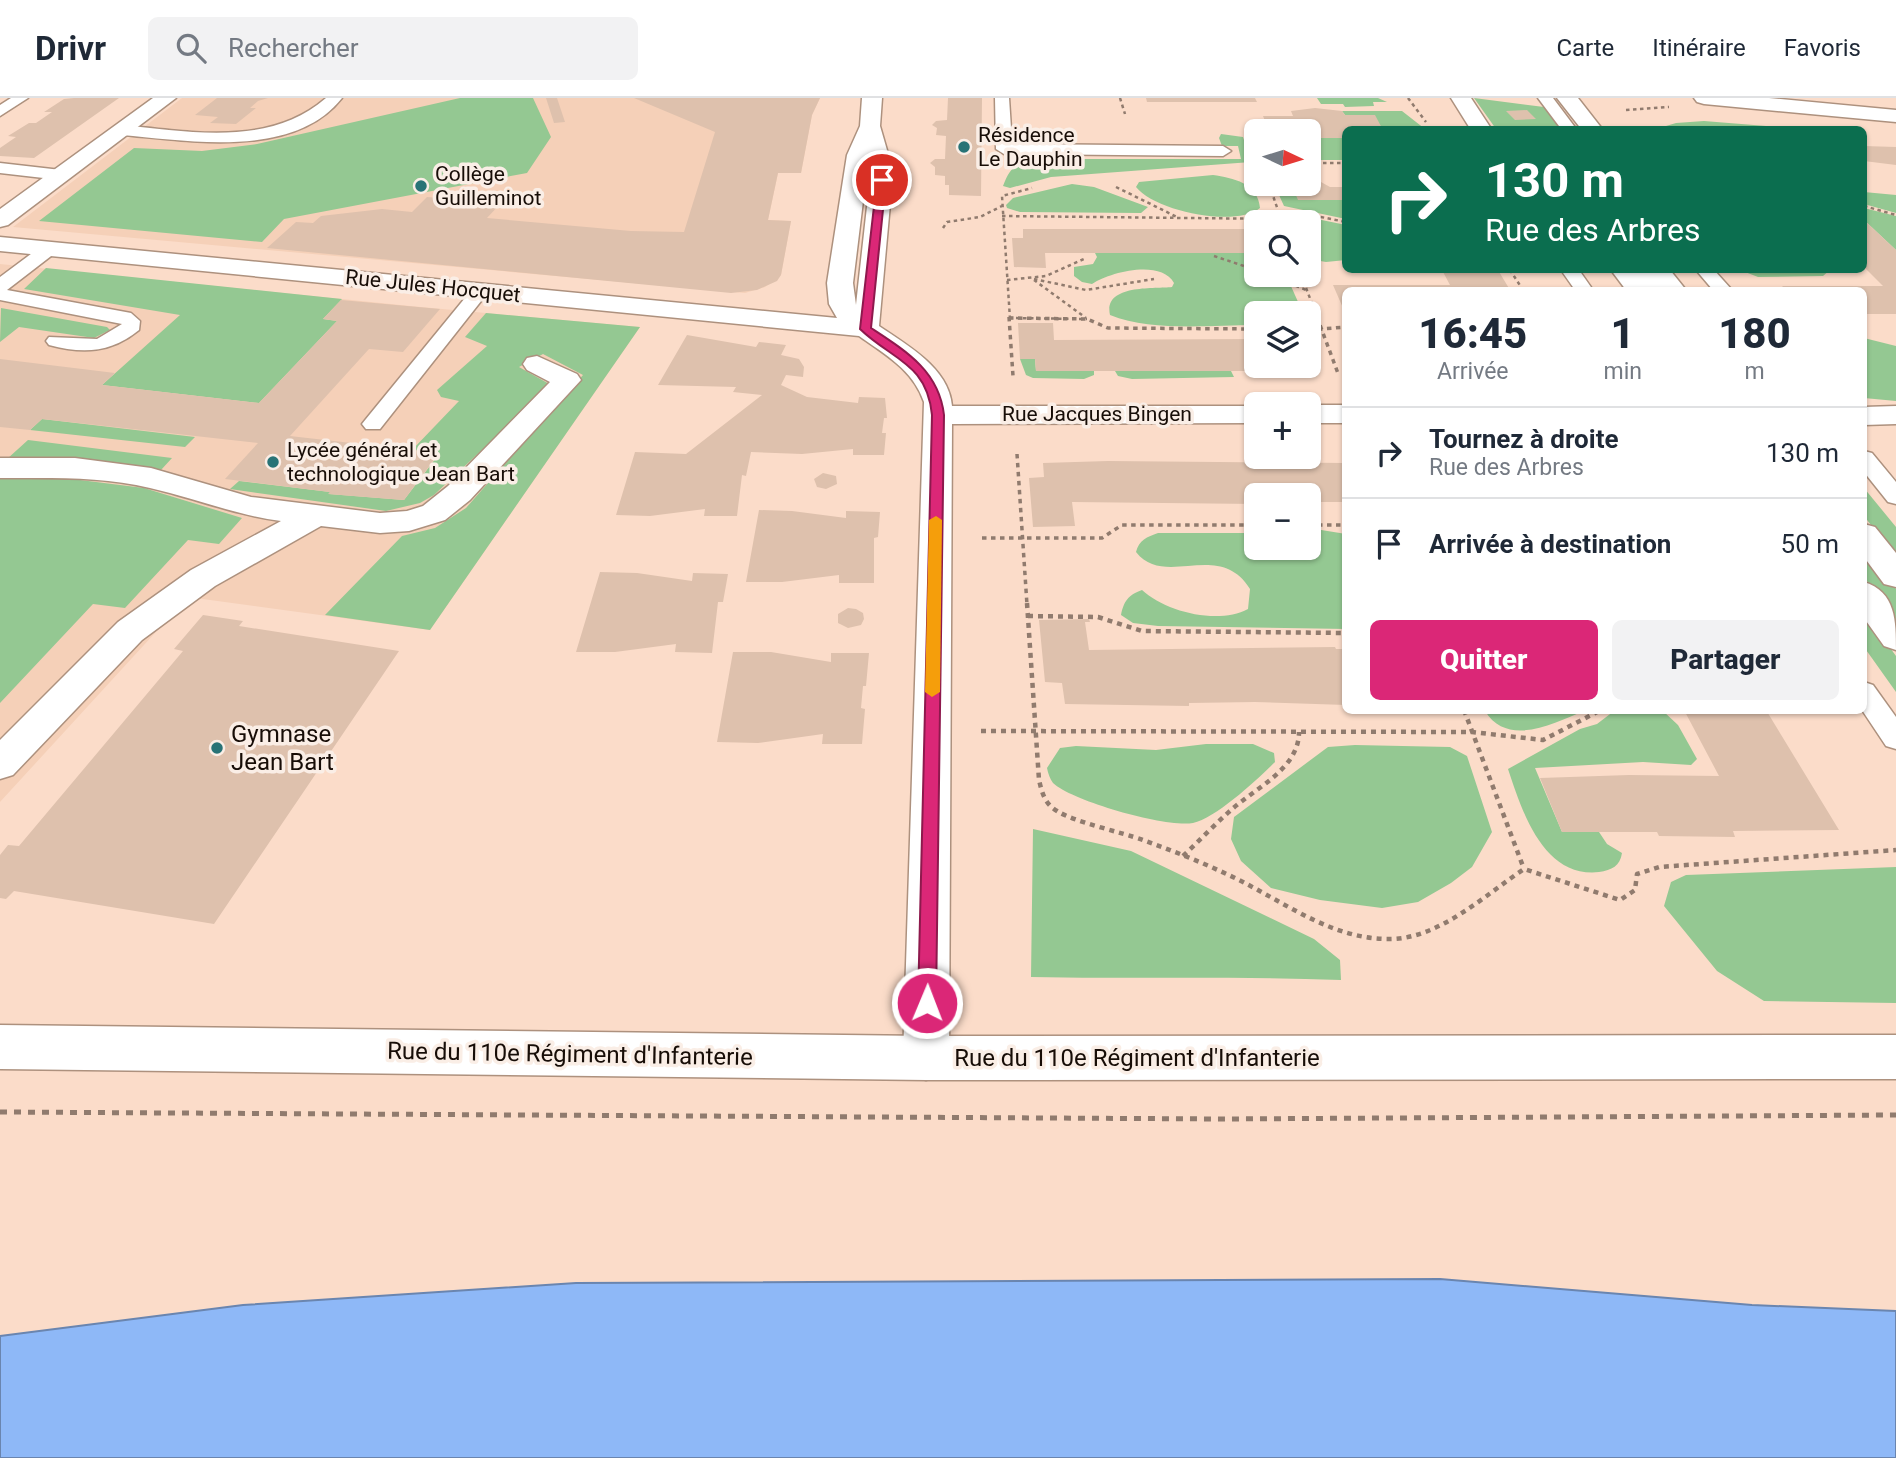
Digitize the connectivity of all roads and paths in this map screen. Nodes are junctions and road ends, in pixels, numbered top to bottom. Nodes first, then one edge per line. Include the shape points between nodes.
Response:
1 (21, 98) edge
2 (166, 98) edge
3 (335, 98) edge
4 (872, 98) edge
5 (1002, 98) edge
6 (1408, 98) edge
7 (1545, 98) edge
8 (1567, 98) edge
9 (1704, 98) edge
10 (1756, 101) edge
11 (0, 112) edge
12 (1896, 116) edge
13 (1429, 126) edge
14 (1567, 126) edge
15 (1590, 126) edge
16 (122, 130) junction
17 (1223, 151) dead end
18 (1321, 163) edge
19 (1342, 163) edge
20 (0, 168) edge
21 (61, 175) junction
22 (1110, 184) dead end
23 (1002, 206) dead end
24 (1867, 207) edge
25 (1896, 215) edge
26 (1321, 217) edge
27 (1179, 218) junction
28 (0, 220) edge
29 (1244, 220) edge
30 (1342, 221) edge
31 (943, 228) dead end
32 (0, 244) edge
33 (48, 249) junction
34 (1214, 256) dead end
35 (1086, 258) dead end
36 (1244, 266) edge
37 (1625, 273) edge
38 (1642, 273) edge
39 (1660, 273) edge
40 (1708, 273) edge
41 (1007, 279) junction
42 (1034, 279) junction
43 (1154, 279) dead end
44 (0, 286) edge
45 (1298, 287) edge
46 (1306, 287) edge
47 (1637, 287) edge
48 (1654, 287) edge
49 (1671, 287) edge
50 (1720, 287) edge
51 (480, 291) junction
52 (1307, 291) junction
53 (0, 294) edge
54 (1311, 301) edge
55 (1009, 318) junction
56 (1087, 319) junction
57 (1342, 327) edge
58 (866, 329) junction
59 (1244, 329) edge
60 (1321, 330) joint
61 (56, 341) dead end
62 (537, 365) dead end
63 (1339, 377) dead end
64 (1244, 414) edge
65 (1321, 414) edge
66 (1342, 414) edge
67 (938, 415) junction
68 (1015, 415) junction
69 (1896, 415) edge
70 (1867, 416) edge
71 (373, 424) dead end
72 (1867, 462) edge
73 (0, 468) edge
74 (1896, 497) edge
75 (316, 514) junction
76 (1244, 525) edge
77 (1321, 525) edge
78 (1342, 525) edge
79 (935, 538) junction
80 (1024, 539) junction
81 (1867, 539) edge
82 (1896, 576) edge
83 (1867, 598) edge
84 (1028, 616) junction
85 (1342, 633) edge
86 (1896, 637) edge
87 (1867, 696) edge
88 (1465, 714) edge
89 (1593, 714) edge
90 (1035, 730) junction
91 (932, 732) junction
92 (1299, 732) junction
93 (1472, 733) junction
94 (1896, 738) edge
95 (0, 764) edge
96 (1896, 850) edge
97 (1182, 856) junction
98 (1524, 869) junction
99 (0, 1047) edge
100 (1896, 1057) edge
101 (926, 1058) junction
102 (0, 1112) edge
103 (1896, 1115) edge

1 - 11 lane
2 - 16 street
3 - 16 lane via 310,121 256,134
4 - 58 street via 870,126 858,155 840,283 844,311
5 - 17 lane via 1004,149
6 - 13 path
7 - 14 lane
8 - 15 street
9 - 10 street
10 - 12 street
16 - 21 street
18 - 19 path
20 - 21 lane
21 - 28 street
22 - 27 path
23 - 31 path via 980,217 947,222
24 - 25 path
26 - 30 path
27 - 29 path
27 - 41 path via 1002,216
32 - 33 street, Rue Jules Hocquet
33 - 44 lane
33 - 51 street, Rue Jules Hocquet
34 - 36 path
35 - 42 path
37 - 47 street
38 - 48 lane
39 - 49 street
40 - 50 lane
41 - 42 path
41 - 55 path
42 - 43 path via 1084,290
42 - 56 path
45 - 52 path
46 - 52 path
51 - 58 street, Rue Jules Hocquet
51 - 71 lane
52 - 54 path
53 - 61 lane via 131,321 132,326 102,346
55 - 56 path
55 - 68 path
56 - 59 path via 1108,328
57 - 60 path
58 - 67 street via 926,376 936,396
60 - 63 path
62 - 75 street via 567,380 459,493 433,513 380,523
64 - 68 street, Rue Jacques Bingen
65 - 66 street
67 - 68 street, Rue Jacques Bingen
67 - 79 street
68 - 80 path
69 - 70 street
72 - 74 lane
73 - 75 street via 75,468 151,478 250,507
75 - 95 street via 203,578 130,631
76 - 80 path via 1122,526 1102,538
77 - 78 path
79 - 80 path
79 - 91 street
80 - 84 path
81 - 82 street
83 - 86 street
84 - 85 path via 1098,617 1142,631
84 - 90 path
87 - 94 lane
88 - 93 path
89 - 93 path via 1543,740
90 - 91 path
90 - 92 path
90 - 97 path via 1042,798 1052,810
91 - 101 street
92 - 93 path
92 - 97 path via 1299,745 1283,769
93 - 98 path
96 - 98 path via 1659,867 1636,874 1635,890 1620,900
97 - 98 path via 1348,933 1376,940 1414,936
99 - 101 street, Rue du 110e Régiment d'Infanterie
100 - 101 street, Rue du 110e Régiment d'Infanterie
102 - 103 path via 1142,1119

